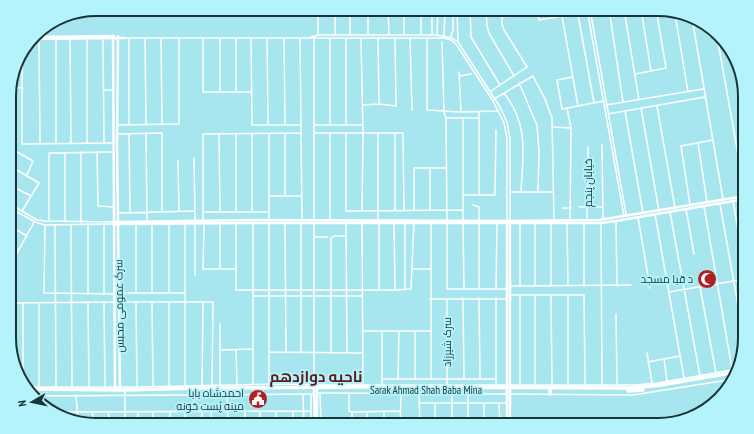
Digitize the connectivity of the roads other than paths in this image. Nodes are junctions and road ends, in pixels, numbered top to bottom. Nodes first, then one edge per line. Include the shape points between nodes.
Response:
1 (318, 16) edge
2 (335, 16) edge
3 (350, 16) edge
4 (368, 16) edge
5 (388, 16) edge
6 (404, 16) edge
7 (421, 16) edge
8 (432, 16) edge
9 (438, 16) edge
10 (445, 16) edge
11 (453, 16) edge
12 (457, 16) edge
13 (470, 16) edge
14 (486, 16) edge
15 (512, 16) edge
16 (538, 16) edge
17 (562, 16) joint
18 (578, 16) edge
19 (589, 16) edge
20 (589, 16) edge
21 (610, 16) edge
22 (625, 16) edge
23 (642, 16) edge
24 (657, 16) edge
25 (502, 17) joint
26 (676, 19) edge
27 (693, 25) edge
28 (318, 35) junction
29 (335, 35) junction
30 (350, 35) junction
31 (368, 35) junction
32 (389, 35) junction
33 (404, 35) junction
34 (421, 35) junction
35 (432, 35) junction
36 (437, 35) junction
37 (113, 37) junction
38 (118, 37) junction
39 (314, 37) junction
40 (444, 37) junction
41 (450, 37) junction
42 (41, 38) edge
43 (48, 38) junction
44 (70, 38) junction
45 (103, 38) junction
46 (124, 38) joint
47 (129, 38) junction
48 (145, 38) junction
49 (161, 38) junction
50 (179, 38) junction
51 (203, 38) junction
52 (220, 38) junction
53 (236, 38) junction
54 (251, 38) junction
55 (267, 38) junction
56 (284, 38) junction
57 (300, 38) junction
58 (330, 38) junction
59 (346, 38) junction
60 (361, 38) junction
61 (378, 38) junction
62 (395, 38) junction
63 (410, 38) junction
64 (427, 38) junction
65 (40, 39) joint
66 (56, 39) junction
67 (87, 39) junction
68 (442, 42) dead end
69 (458, 42) junction
70 (718, 44) edge
71 (22, 65) edge
72 (651, 71) junction
73 (460, 72) dead end
74 (470, 74) dead end
75 (635, 74) junction
76 (460, 76) junction
77 (514, 76) junction
78 (573, 77) junction
79 (519, 83) junction
80 (500, 85) junction
81 (17, 88) edge
82 (23, 88) junction
83 (704, 89) junction
84 (104, 90) junction
85 (114, 90) junction
86 (220, 92) junction
87 (236, 92) junction
88 (252, 92) junction
89 (489, 92) junction
90 (688, 92) junction
91 (504, 93) junction
92 (705, 97) junction
93 (494, 100) junction
94 (639, 100) junction
95 (604, 101) junction
96 (623, 102) junction
97 (594, 103) junction
98 (379, 104) junction
99 (362, 105) junction
100 (605, 105) junction
101 (578, 106) junction
102 (657, 106) junction
103 (567, 108) junction
104 (641, 108) junction
105 (412, 110) dead end
106 (498, 110) junction
107 (625, 111) junction
108 (444, 112) junction
109 (461, 112) junction
110 (479, 112) junction
111 (608, 114) junction
112 (446, 118) junction
113 (463, 118) junction
114 (479, 118) junction
115 (117, 125) junction
116 (129, 125) junction
117 (146, 125) junction
118 (162, 125) junction
119 (268, 125) junction
120 (286, 125) junction
121 (301, 125) junction
122 (314, 125) junction
123 (330, 125) junction
124 (346, 125) junction
125 (362, 125) junction
126 (553, 127) junction
127 (571, 128) junction
128 (496, 130) dead end
129 (269, 133) junction
130 (286, 133) junction
131 (314, 133) junction
132 (330, 133) junction
133 (346, 133) junction
134 (363, 133) junction
135 (378, 133) junction
136 (395, 133) junction
137 (117, 134) junction
138 (129, 134) junction
139 (146, 134) junction
140 (219, 134) junction
141 (236, 134) junction
142 (252, 134) junction
143 (302, 134) junction
144 (713, 140) junction
145 (40, 143) junction
146 (56, 143) junction
147 (71, 143) junction
148 (87, 143) junction
149 (104, 143) junction
150 (114, 143) junction
151 (698, 143) junction
152 (602, 145) dead end
153 (588, 147) dead end
154 (16, 151) edge
155 (81, 152) junction
156 (97, 152) junction
157 (114, 152) junction
158 (65, 153) junction
159 (738, 155) edge
160 (194, 158) dead end
161 (178, 160) dead end
162 (430, 168) junction
163 (447, 168) junction
164 (16, 169) edge
165 (27, 175) junction
166 (16, 188) edge
167 (510, 192) junction
168 (521, 192) junction
169 (538, 192) junction
170 (554, 192) junction
171 (463, 195) junction
172 (479, 195) junction
173 (269, 196) junction
174 (285, 196) junction
175 (302, 196) junction
176 (738, 196) edge
177 (32, 197) junction
178 (723, 199) junction
179 (738, 200) edge
180 (733, 201) junction
181 (707, 202) junction
182 (719, 203) junction
183 (690, 205) junction
184 (473, 206) dead end
185 (704, 206) junction
186 (114, 207) junction
187 (579, 207) dead end
188 (588, 207) junction
189 (591, 207) dead end
190 (16, 208) edge
191 (562, 208) dead end
192 (570, 208) junction
193 (603, 208) junction
194 (675, 208) junction
195 (686, 209) junction
196 (404, 210) junction
197 (414, 210) junction
198 (430, 210) junction
199 (447, 210) junction
200 (463, 210) junction
201 (659, 210) junction
202 (147, 211) junction
203 (162, 211) junction
204 (179, 211) junction
205 (195, 211) junction
206 (362, 211) junction
207 (379, 211) junction
208 (395, 211) junction
209 (16, 212) edge
210 (22, 212) junction
211 (118, 212) junction
212 (130, 212) junction
213 (203, 212) junction
214 (220, 212) junction
215 (236, 212) junction
216 (252, 212) junction
217 (269, 212) junction
218 (670, 212) junction
219 (642, 213) junction
220 (655, 214) junction
221 (625, 216) junction
222 (638, 217) junction
223 (330, 220) junction
224 (554, 220) junction
225 (570, 220) junction
226 (588, 220) junction
227 (49, 221) junction
228 (147, 221) junction
229 (269, 221) junction
230 (302, 221) junction
231 (314, 221) junction
232 (604, 221) junction
233 (616, 221) junction
234 (34, 222) junction
235 (65, 222) junction
236 (81, 222) junction
237 (195, 222) junction
238 (204, 222) junction
239 (365, 222) junction
240 (379, 222) junction
241 (447, 222) junction
242 (463, 222) junction
243 (479, 222) junction
244 (508, 222) junction
245 (116, 223) junction
246 (185, 223) junction
247 (220, 223) junction
248 (236, 223) junction
249 (252, 223) junction
250 (285, 223) junction
251 (346, 223) junction
252 (394, 223) junction
253 (404, 223) junction
254 (414, 223) junction
255 (431, 223) junction
256 (497, 223) junction
257 (520, 223) junction
258 (535, 223) junction
259 (551, 223) junction
260 (567, 223) junction
261 (584, 223) junction
262 (81, 224) junction
263 (88, 224) junction
264 (104, 224) junction
265 (136, 224) junction
266 (152, 224) junction
267 (169, 224) junction
268 (45, 225) junction
269 (55, 225) junction
270 (71, 225) junction
271 (16, 230) edge
272 (738, 230) edge
273 (27, 236) junction
274 (346, 236) junction
275 (314, 237) junction
276 (328, 237) dead end
277 (16, 248) edge
278 (19, 250) junction
279 (694, 254) dead end
280 (16, 255) edge
281 (220, 269) junction
282 (236, 269) junction
283 (413, 269) junction
284 (431, 269) junction
285 (195, 275) dead end
286 (738, 280) edge
287 (733, 281) junction
288 (717, 284) junction
289 (631, 285) dead end
290 (509, 286) junction
291 (520, 286) junction
292 (535, 286) junction
293 (551, 286) junction
294 (568, 286) junction
295 (584, 286) junction
296 (602, 286) junction
297 (617, 286) junction
298 (700, 287) junction
299 (650, 288) dead end
300 (464, 289) junction
301 (479, 289) junction
302 (496, 289) junction
303 (507, 289) junction
304 (252, 290) junction
305 (269, 290) junction
306 (285, 290) junction
307 (302, 290) junction
308 (314, 290) junction
309 (331, 290) junction
310 (347, 290) junction
311 (362, 290) junction
312 (379, 290) junction
313 (395, 290) junction
314 (405, 290) junction
315 (684, 290) junction
316 (669, 292) junction
317 (119, 293) junction
318 (136, 293) junction
319 (152, 293) junction
320 (169, 293) junction
321 (185, 293) junction
322 (56, 294) junction
323 (72, 294) junction
324 (88, 294) junction
325 (104, 294) junction
326 (115, 294) junction
327 (520, 295) junction
328 (535, 295) junction
329 (551, 295) junction
330 (568, 295) junction
331 (253, 296) junction
332 (269, 296) junction
333 (285, 296) junction
334 (302, 296) junction
335 (314, 296) junction
336 (331, 296) junction
337 (347, 296) junction
338 (362, 296) junction
339 (509, 296) junction
340 (447, 298) junction
341 (463, 298) junction
342 (480, 298) junction
343 (496, 298) junction
344 (430, 299) junction
345 (508, 301) junction
346 (115, 302) junction
347 (119, 302) junction
348 (136, 302) junction
349 (152, 302) junction
350 (169, 302) junction
351 (185, 302) junction
352 (203, 302) junction
353 (16, 303) edge
354 (23, 303) junction
355 (39, 303) junction
356 (56, 303) junction
357 (72, 303) junction
358 (88, 303) junction
359 (104, 303) junction
360 (738, 307) edge
361 (115, 309) junction
362 (119, 309) junction
363 (616, 314) dead end
364 (220, 324) dead end
365 (362, 331) junction
366 (382, 331) junction
367 (399, 331) junction
368 (415, 331) junction
369 (430, 331) junction
370 (220, 350) junction
371 (236, 350) junction
372 (253, 350) junction
373 (269, 352) junction
374 (286, 352) junction
375 (301, 352) junction
376 (314, 353) junction
377 (331, 353) junction
378 (347, 353) junction
379 (362, 353) junction
380 (647, 353) dead end
381 (680, 356) junction
382 (664, 359) junction
383 (648, 362) junction
384 (733, 366) edge
385 (24, 372) edge
386 (730, 372) edge
387 (716, 373) junction
388 (730, 373) edge
389 (729, 374) edge
390 (700, 376) junction
391 (447, 378) junction
392 (684, 378) junction
393 (382, 379) junction
394 (398, 379) junction
395 (415, 379) junction
396 (431, 379) junction
397 (464, 379) junction
398 (480, 379) junction
399 (496, 379) junction
400 (726, 380) edge
401 (667, 381) junction
402 (707, 381) junction
403 (39, 382) edge
404 (652, 383) junction
405 (269, 384) junction
406 (552, 384) junction
407 (212, 385) junction
408 (220, 385) junction
409 (236, 385) junction
410 (253, 385) junction
411 (382, 385) junction
412 (447, 385) junction
413 (496, 385) junction
414 (520, 385) junction
415 (535, 385) junction
416 (568, 385) junction
417 (584, 385) junction
418 (602, 385) junction
419 (617, 385) junction
420 (169, 386) junction
421 (186, 386) junction
422 (202, 386) junction
423 (363, 386) junction
424 (374, 386) junction
425 (52, 387) edge
426 (56, 387) junction
427 (72, 387) junction
428 (89, 387) junction
429 (104, 387) junction
430 (137, 387) junction
431 (153, 387) junction
432 (115, 388) junction
433 (52, 389) edge
434 (120, 389) junction
435 (509, 389) junction
436 (315, 390) junction
437 (52, 392) edge
438 (125, 393) junction
439 (227, 394) junction
440 (303, 394) junction
441 (349, 394) junction
442 (400, 394) junction
443 (419, 394) junction
444 (452, 394) junction
445 (468, 394) junction
446 (76, 395) junction
447 (52, 396) edge
448 (419, 403) junction
449 (435, 403) junction
450 (452, 403) junction
451 (468, 403) junction
452 (484, 403) junction
453 (499, 403) junction
454 (507, 403) junction
455 (311, 411) junction
456 (400, 411) junction
457 (66, 412) edge
458 (77, 412) junction
459 (92, 412) junction
460 (108, 412) junction
461 (125, 412) junction
462 (138, 412) junction
463 (153, 412) junction
464 (170, 412) junction
465 (185, 412) junction
466 (202, 412) junction
467 (211, 412) junction
468 (228, 412) junction
469 (245, 412) junction
470 (260, 412) junction
471 (276, 412) junction
472 (293, 412) junction
473 (304, 412) junction
474 (352, 412) junction
475 (367, 412) junction
476 (384, 412) junction
477 (77, 415) edge
478 (93, 418) edge
479 (109, 418) edge
480 (125, 418) edge
481 (138, 418) edge
482 (153, 418) edge
483 (170, 418) edge
484 (185, 418) edge
485 (202, 418) edge
486 (211, 418) edge
487 (228, 418) edge
488 (245, 418) edge
489 (260, 418) edge
490 (276, 418) edge
491 (293, 418) edge
492 (304, 418) edge
493 (311, 418) edge
494 (316, 418) edge
495 (320, 418) edge
496 (352, 418) edge
497 (367, 418) edge
498 (384, 418) edge
499 (400, 418) edge
500 (420, 418) edge
501 (435, 418) edge
502 (452, 418) edge
503 (468, 418) edge
504 (484, 418) edge
505 (500, 418) edge
506 (508, 418) edge
507 (509, 418) edge

1 - 28 street
2 - 29 street
3 - 30 street
4 - 31 street
5 - 32 street
6 - 33 street
7 - 34 street
8 - 35 street
9 - 36 street
10 - 40 street
11 - 41 street via 454,30
12 - 69 street
13 - 80 street via 472,37
14 - 77 street via 489,33
15 - 25 street
16 - 17 street via 539,20
17 - 78 street
18 - 97 street
19 - 95 street
20 - 100 street
21 - 96 street
22 - 75 street
23 - 72 street
24 - 72 street via 666,67
25 - 77 street via 504,30 527,67
26 - 90 street
27 - 83 street
28 - 29 street
28 - 39 street
29 - 30 street
30 - 31 street
31 - 32 street
32 - 33 street
33 - 34 street
34 - 35 street
35 - 36 street
36 - 40 street
37 - 38 street
37 - 43 street
37 - 45 street
37 - 85 street
38 - 46 street
38 - 115 street
39 - 57 street
39 - 58 street
39 - 122 street
40 - 41 street
40 - 64 street
40 - 89 street via 456,44
41 - 69 street
42 - 43 street
43 - 65 street
43 - 66 street
44 - 66 street
44 - 67 street
44 - 147 street
45 - 67 street
45 - 84 street
46 - 47 street
47 - 48 street
47 - 116 street
48 - 49 street
48 - 117 street
49 - 50 street
49 - 118 street
50 - 51 street
50 - 118 street via 179,124
51 - 52 street
51 - 86 street via 203,92
52 - 53 street
52 - 86 street
53 - 54 street
53 - 87 street
54 - 55 street
54 - 88 street
55 - 56 street
55 - 119 street
56 - 57 street
56 - 120 street
57 - 121 street
58 - 59 street
58 - 123 street
59 - 60 street
59 - 124 street
60 - 61 street
60 - 99 street
61 - 62 street
61 - 98 street
62 - 63 street
62 - 98 street via 396,106
63 - 64 street
63 - 105 street
64 - 108 street via 427,109
65 - 145 street
66 - 146 street
67 - 148 street
68 - 108 street
69 - 89 street
70 - 159 street
71 - 82 street
72 - 75 street
73 - 76 street
74 - 76 street
75 - 94 street
76 - 109 street
77 - 80 street
78 - 101 street
78 - 103 street via 557,80 561,108
79 - 91 street
79 - 126 street via 533,76 550,110
79 - 169 street via 538,125
80 - 89 street
81 - 82 street
82 - 145 street via 22,144
83 - 90 street
83 - 92 street
84 - 85 street
84 - 149 street
85 - 150 street
86 - 87 street
87 - 88 street
88 - 119 street via 252,125
89 - 93 street
90 - 94 street
91 - 93 street
91 - 168 street via 512,102 522,128
92 - 102 street
92 - 144 street
93 - 106 street
93 - 167 street via 507,122 510,134
94 - 96 street
95 - 97 street
95 - 100 street
96 - 100 street
97 - 101 street
98 - 99 street
99 - 125 street
100 - 111 street
100 - 221 street
101 - 103 street
102 - 104 street
102 - 194 street
103 - 127 street
104 - 107 street
104 - 201 street
106 - 110 street
106 - 244 street via 508,138
107 - 111 street
107 - 219 street
108 - 109 street
108 - 112 street
109 - 110 street
110 - 114 street
111 - 221 street
112 - 113 street
112 - 163 street
113 - 114 street
113 - 171 street
114 - 172 street
115 - 116 street
115 - 137 street
116 - 117 street
117 - 118 street
119 - 120 street
120 - 121 street
121 - 143 street
122 - 123 street
122 - 131 street
123 - 124 street
124 - 125 street
125 - 134 street
126 - 127 street
126 - 170 street
127 - 192 street
128 - 172 street via 495,195
129 - 130 street
129 - 142 street
129 - 173 street
130 - 143 street
130 - 174 street
131 - 132 street
131 - 231 street
132 - 133 street
132 - 223 street
133 - 134 street
133 - 206 street via 346,211
134 - 135 street
134 - 206 street
135 - 136 street
135 - 207 street
136 - 196 street via 404,134
136 - 208 street
137 - 138 street
137 - 211 street
138 - 139 street
138 - 212 street
139 - 202 street
139 - 203 street via 162,133
140 - 141 street
140 - 213 street via 203,134
140 - 214 street
141 - 142 street
141 - 215 street
142 - 216 street
143 - 175 street
144 - 151 street
144 - 178 street
145 - 146 street
146 - 147 street
147 - 148 street
148 - 149 street
149 - 150 street
150 - 157 street
151 - 181 street
151 - 183 street via 681,146
152 - 193 street
153 - 188 street, خیابان پنجم
154 - 165 street via 33,161
155 - 156 street
155 - 158 street
155 - 236 street
156 - 157 street
156 - 186 street via 98,206
157 - 186 street
158 - 227 street via 49,153
158 - 235 street
160 - 205 street
161 - 204 street
162 - 163 street
162 - 197 street via 414,168
162 - 198 street
163 - 199 street
164 - 165 street
165 - 177 street via 39,183
166 - 177 street
167 - 168 street
167 - 244 street
168 - 169 street
169 - 170 street
170 - 224 street
171 - 172 street
171 - 200 street
173 - 174 street
173 - 217 street
174 - 175 street
175 - 230 street
176 - 178 street
177 - 210 street
178 - 181 street
179 - 180 street
180 - 182 street
180 - 272 street
181 - 183 street
182 - 185 street
182 - 287 street
183 - 194 street
184 - 243 street via 479,206
185 - 195 street
185 - 288 street
186 - 245 street
187 - 188 street
188 - 226 street, خیابان پنجم
189 - 193 street
190 - 210 street
191 - 192 street
192 - 225 street
193 - 232 street
194 - 201 street
195 - 218 street
195 - 279 street
196 - 197 street
196 - 208 street
197 - 198 street
198 - 199 street
199 - 200 street
199 - 241 street
200 - 242 street
201 - 219 street
202 - 203 street
202 - 212 street
202 - 228 street
203 - 204 street
204 - 205 street
205 - 237 street
206 - 207 street
207 - 208 street
207 - 240 street
209 - 234 street
210 - 227 street via 37,220
211 - 212 street
211 - 245 street
213 - 214 street
213 - 238 street
214 - 215 street
215 - 216 street
216 - 217 street
217 - 229 street
218 - 220 street
218 - 315 street
219 - 221 street
220 - 222 street
220 - 316 street
221 - 232 street
222 - 233 street
222 - 299 street
223 - 231 street
223 - 239 street
224 - 225 street
224 - 244 street
225 - 226 street
226 - 232 street
227 - 235 street
228 - 237 street
228 - 245 street
229 - 230 street
229 - 238 street
229 - 249 street
229 - 250 street
229 - 305 street
230 - 231 street
230 - 250 street
230 - 307 street
231 - 251 street
231 - 275 street
232 - 233 street
232 - 261 street
232 - 296 street
233 - 297 street
234 - 268 street
234 - 273 street
235 - 236 street
236 - 245 street
236 - 262 street
237 - 238 street
237 - 246 street
237 - 285 street
238 - 247 street
238 - 281 street via 203,269
239 - 240 street
239 - 251 street
239 - 311 street
240 - 241 street
240 - 252 street
240 - 312 street
241 - 242 street
241 - 255 street
241 - 300 street via 446,288
242 - 243 street
242 - 300 street
243 - 244 street
243 - 256 street
243 - 301 street
244 - 256 street
244 - 257 street
244 - 290 street
244 - 303 street
245 - 264 street
245 - 265 street
245 - 317 street, سرک عمومی محبس
245 - 326 street, سرک عمومی محبس
246 - 267 street
246 - 321 street
247 - 248 street
247 - 281 street
248 - 249 street
248 - 282 street
249 - 304 street
250 - 306 street
251 - 274 street
252 - 253 street
252 - 313 street
253 - 254 street
253 - 314 street
254 - 255 street
254 - 283 street
255 - 284 street
256 - 302 street
257 - 258 street
257 - 291 street
258 - 259 street
258 - 292 street
259 - 260 street
259 - 293 street
260 - 261 street
260 - 294 street
261 - 295 street
262 - 263 street
262 - 270 street
263 - 264 street
263 - 324 street
264 - 325 street
265 - 266 street
265 - 318 street
266 - 267 street
266 - 319 street
267 - 320 street
268 - 269 street
268 - 322 street via 44,293
269 - 270 street
269 - 322 street
270 - 323 street
271 - 273 street
273 - 278 street
274 - 309 street via 331,238
274 - 310 street
275 - 276 street
275 - 308 street
277 - 278 street
278 - 280 street
281 - 282 street
282 - 304 street via 236,290
283 - 284 street
283 - 314 street via 412,289
284 - 344 street
286 - 287 street
287 - 288 street
287 - 360 street
288 - 298 street
288 - 384 street
289 - 297 street
290 - 291 street
290 - 339 street
291 - 292 street
292 - 293 street
293 - 294 street
294 - 295 street
295 - 296 street
296 - 297 street
296 - 418 street
298 - 315 street
298 - 387 street
300 - 301 street
301 - 302 street
302 - 303 street
303 - 345 street
304 - 305 street
304 - 331 street
305 - 306 street
305 - 332 street
306 - 307 street
306 - 333 street
307 - 308 street
307 - 334 street
308 - 309 street
308 - 335 street
309 - 310 street
309 - 336 street
310 - 311 street
310 - 337 street
311 - 312 street
311 - 338 street
312 - 313 street
313 - 314 street
315 - 316 street
315 - 390 street
316 - 381 street
317 - 318 street
317 - 347 street, سرک عمومی محبس
318 - 319 street
319 - 320 street
320 - 321 street
321 - 351 street
322 - 323 street
322 - 356 street
323 - 324 street
323 - 357 street
324 - 325 street
325 - 326 street
326 - 346 street, سرک عمومی محبس
327 - 328 street
327 - 339 street
327 - 414 street
328 - 329 street
328 - 415 street
329 - 330 street
329 - 406 street
330 - 416 street
330 - 417 street via 584,296
331 - 332 street
331 - 372 street
332 - 333 street
332 - 373 street
333 - 334 street
333 - 374 street
334 - 335 street
334 - 375 street
335 - 336 street
335 - 376 street
336 - 337 street
336 - 377 street
337 - 338 street
337 - 378 street
338 - 365 street
339 - 345 street
340 - 341 street
340 - 344 street
340 - 391 street, سرک شیرزاد
341 - 342 street
341 - 397 street
342 - 343 street
342 - 398 street
343 - 345 street
343 - 399 street
344 - 369 street
345 - 435 street
346 - 359 street
346 - 361 street, سرک عمومی محبس
347 - 348 street
347 - 362 street, سرک عمومی محبس
348 - 349 street
348 - 430 street
349 - 350 street
349 - 431 street
350 - 351 street
350 - 420 street
351 - 352 street
351 - 421 street
352 - 407 street via 213,302
352 - 422 street
353 - 354 street
354 - 355 street
354 - 385 street
355 - 356 street
355 - 403 street
356 - 357 street
356 - 426 street
357 - 358 street
357 - 427 street
358 - 359 street
358 - 428 street
359 - 429 street
361 - 362 street
361 - 432 street, سرک عمومی محبس
362 - 434 street, سرک عمومی محبس
363 - 419 street
364 - 370 street
365 - 366 street
365 - 379 street
366 - 367 street
366 - 393 street
367 - 368 street
367 - 394 street
368 - 369 street
368 - 395 street
369 - 396 street
370 - 371 street
370 - 408 street
371 - 372 street
371 - 409 street
372 - 410 street
373 - 374 street
373 - 405 street
374 - 375 street
375 - 376 street
376 - 377 street
376 - 436 street
377 - 378 street
378 - 379 street
379 - 423 street
380 - 383 street
381 - 382 street
381 - 392 street
382 - 383 street
382 - 401 street
383 - 404 street
386 - 387 street
387 - 390 street
388 - 435 highway via 630,388
389 - 402 highway
390 - 392 street
391 - 396 street
391 - 397 street
391 - 412 street, سرک شیرزاد
392 - 401 street
393 - 394 street
393 - 411 street
394 - 395 street
395 - 396 street
397 - 398 street
398 - 399 street
399 - 413 street
400 - 402 street
401 - 404 street
402 - 435 highway via 632,391 550,392
404 - 419 street
405 - 410 street
405 - 436 street
406 - 415 street
406 - 416 street
407 - 408 street
407 - 422 street
408 - 409 street
409 - 410 street
411 - 412 street
411 - 424 street
412 - 413 street
413 - 435 street
414 - 415 street
414 - 435 street
416 - 417 street
417 - 418 street
418 - 419 street
420 - 421 street
420 - 431 street
421 - 422 street
423 - 424 highway
423 - 436 highway
424 - 435 highway
425 - 426 street
426 - 427 street
427 - 428 street
428 - 429 street
429 - 432 street
430 - 431 street
430 - 434 street
432 - 433 highway
432 - 434 highway
434 - 438 highway
435 - 436 highway, Sarak Ahmad Shah Baba Mina
435 - 445 street
435 - 454 street
435 - 507 street
436 - 438 highway via 201,388
436 - 440 street
436 - 441 street
436 - 455 street
436 - 494 street
436 - 495 street
437 - 438 highway
438 - 439 street
438 - 446 street
438 - 461 street
439 - 440 street
439 - 468 street
440 - 473 street
441 - 442 street
441 - 474 street via 349,411
442 - 443 street
442 - 456 street
443 - 444 street
443 - 448 street
444 - 445 street
444 - 450 street
445 - 451 street
446 - 447 street
446 - 458 street
448 - 449 street
448 - 500 street
449 - 450 street
449 - 501 street
450 - 451 street
450 - 502 street
451 - 452 street
451 - 503 street
452 - 453 street
452 - 504 street
453 - 454 street
453 - 505 street
454 - 506 street
455 - 473 street
455 - 493 street
456 - 476 street
456 - 499 street
457 - 458 street
458 - 459 street
458 - 477 street
459 - 460 street
459 - 478 street
460 - 461 street
460 - 479 street
461 - 462 street
461 - 480 street
462 - 463 street
462 - 481 street
463 - 464 street
463 - 482 street
464 - 465 street
464 - 483 street
465 - 466 street
465 - 484 street
466 - 467 street
466 - 485 street
467 - 468 street
467 - 486 street
468 - 469 street
468 - 487 street
469 - 470 street
469 - 488 street
470 - 471 street
470 - 489 street
471 - 472 street
471 - 490 street
472 - 473 street
472 - 491 street
473 - 492 street
474 - 475 street
474 - 496 street
475 - 476 street
475 - 497 street
476 - 498 street

